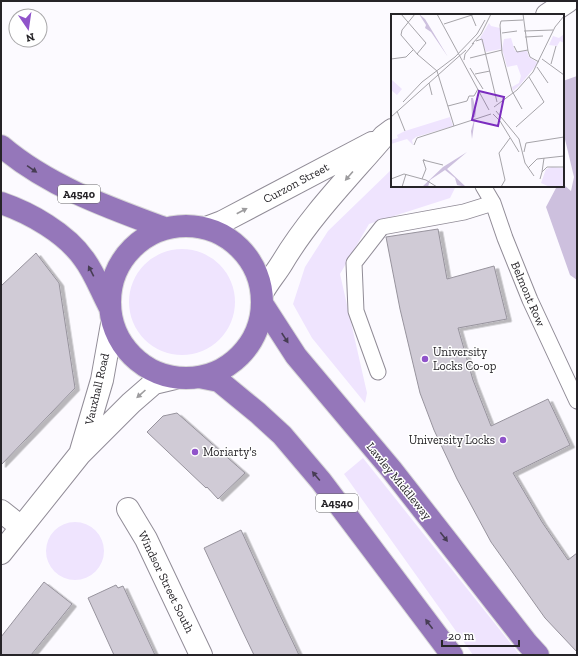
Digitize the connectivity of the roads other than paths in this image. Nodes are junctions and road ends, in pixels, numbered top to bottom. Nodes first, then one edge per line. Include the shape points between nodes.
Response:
1 (568, 1) edge
2 (548, 14) edge
3 (388, 133) edge
4 (1, 146) edge
5 (484, 187) edge
6 (1, 203) edge
7 (493, 203) junction
8 (164, 228) junction
9 (206, 228) junction
10 (262, 299) junction
11 (111, 315) junction
12 (378, 372) dead end
13 (199, 377) junction
14 (175, 378) junction
15 (577, 401) edge
16 (80, 454) junction
17 (128, 509) dead end
18 (1, 511) edge
19 (21, 527) junction
20 (1, 553) edge
21 (202, 655) edge
22 (452, 655) edge
23 (538, 655) edge

1 - 2 street
9 -> 3 street, Curzon Street
3 -> 10 street, Curzon Street via 319,210 268,282
4 -> 8 highway, A4540 via 42,175 83,196
5 - 7 lane, Belmont Row
11 -> 6 highway, A4540 via 85,260 74,248 46,224 20,209
7 - 12 lane via 464,212 382,226 354,263 356,311
7 - 15 lane, Belmont Row via 530,300
8 - 9 highway, A4540 via 185,225
8 - 11 highway, A4540 via 129,250 118,266 111,286
9 - 10 highway, A4540 via 223,234 250,259 258,276
10 - 13 highway, A4540 via 257,331 243,353 224,369
10 -> 23 highway, Lawley Middleway / A4540 via 296,356 391,468 526,643
11 - 14 highway, A4540 via 117,337 136,360 161,375
11 - 16 street, Vauxhall Road via 102,380
13 - 14 highway, A4540
22 -> 13 highway, A4540 via 321,481 282,435 219,381
14 -> 16 street, Vauxhall Road via 154,383 141,393
16 - 19 street, Vauxhall Road
17 - 21 street, Windsor Street South via 146,538
18 - 19 street
19 - 20 street, Vauxhall Road

